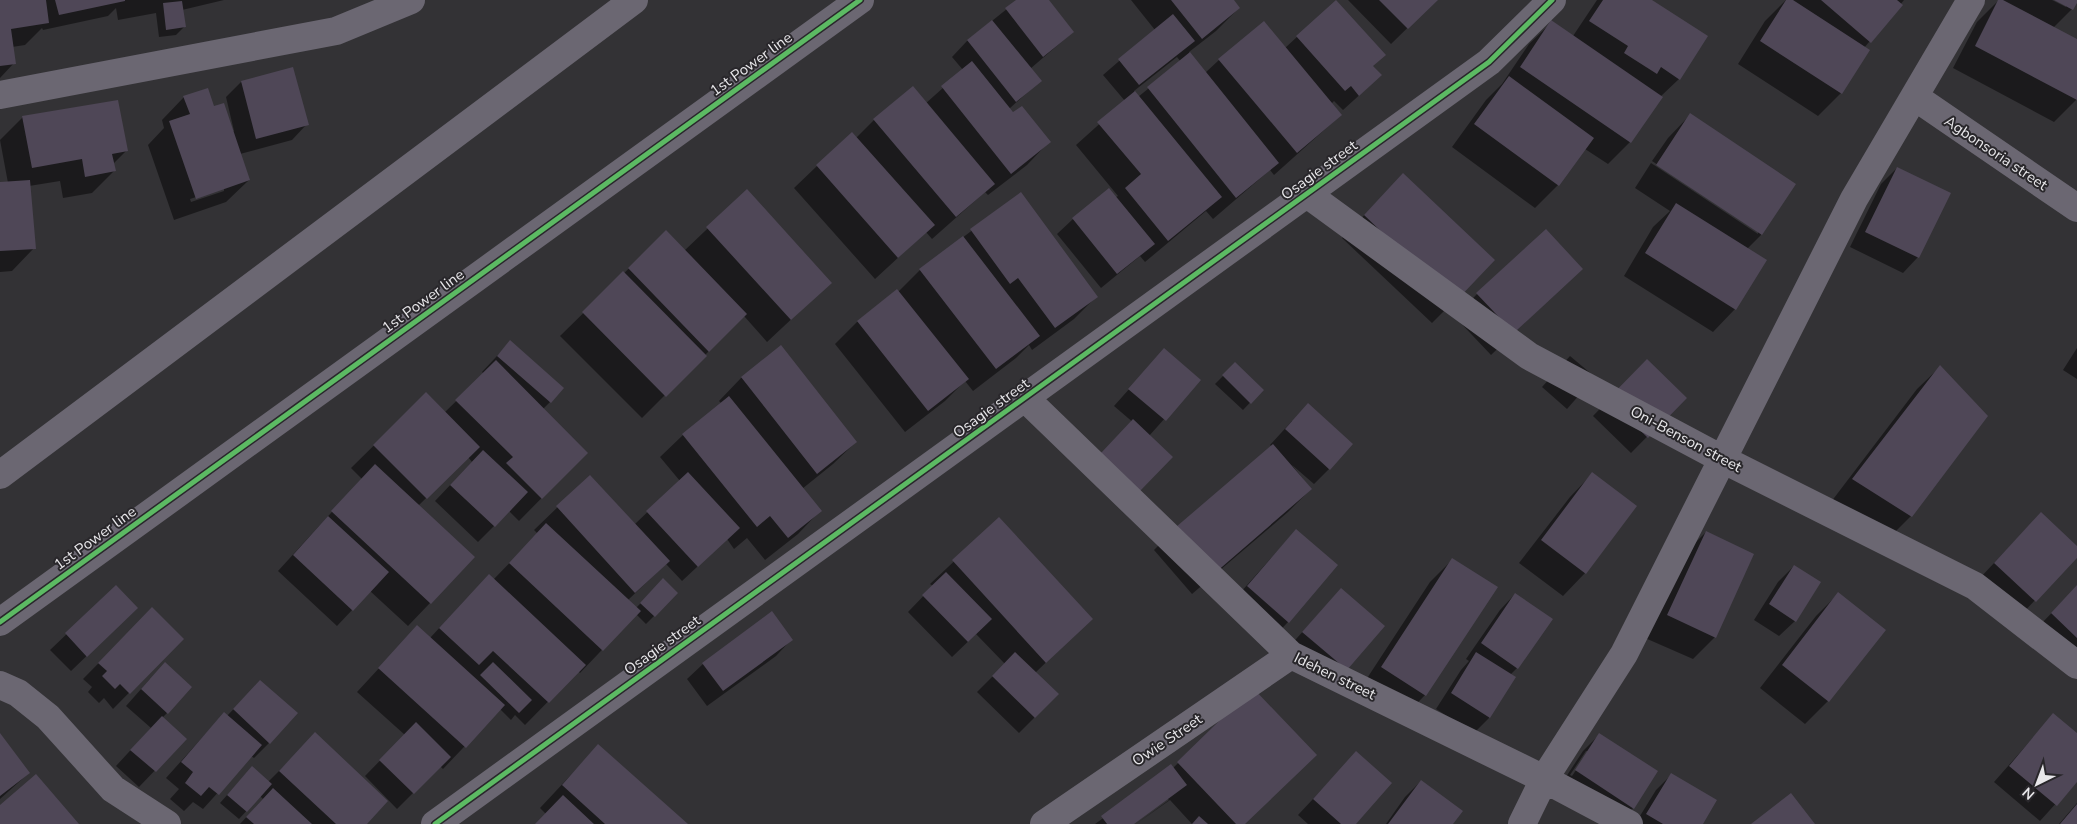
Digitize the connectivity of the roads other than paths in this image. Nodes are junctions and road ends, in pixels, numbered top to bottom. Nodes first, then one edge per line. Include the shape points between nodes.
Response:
1 (411, 0) edge
2 (634, 0) edge
3 (860, 0) edge
4 (1552, 0) edge
5 (1972, 0) edge
6 (0, 95) edge
7 (1915, 98) junction
8 (1307, 194) junction
9 (2077, 208) edge
10 (1026, 398) junction
11 (1724, 460) junction
12 (0, 475) edge
13 (0, 622) edge
14 (1291, 655) junction
15 (2077, 665) edge
16 (0, 685) edge
17 (1544, 779) junction
18 (161, 823) edge
19 (435, 824) edge
20 (1044, 824) edge
21 (1522, 824) edge
22 (1629, 824) edge

1 - 6 street via 336,31
2 - 12 street
3 - 13 street, 1st Power line
4 - 8 street, Osagie street via 1489,62
5 - 7 street
7 - 9 street, Agbonsoria street
7 - 11 street via 1854,199
8 - 10 street, Osagie street
8 - 11 street, Oni-Benson street via 1529,356
10 - 14 street, Idehen street
10 - 19 street, Osagie street
11 - 15 street, Oni-Benson street via 1975,586
11 - 17 street via 1624,654
14 - 17 street, Idehen street
14 - 20 street, Owie Street
16 - 18 street via 18,693 48,717 114,789
17 - 21 street
17 - 22 street, Idehen street

